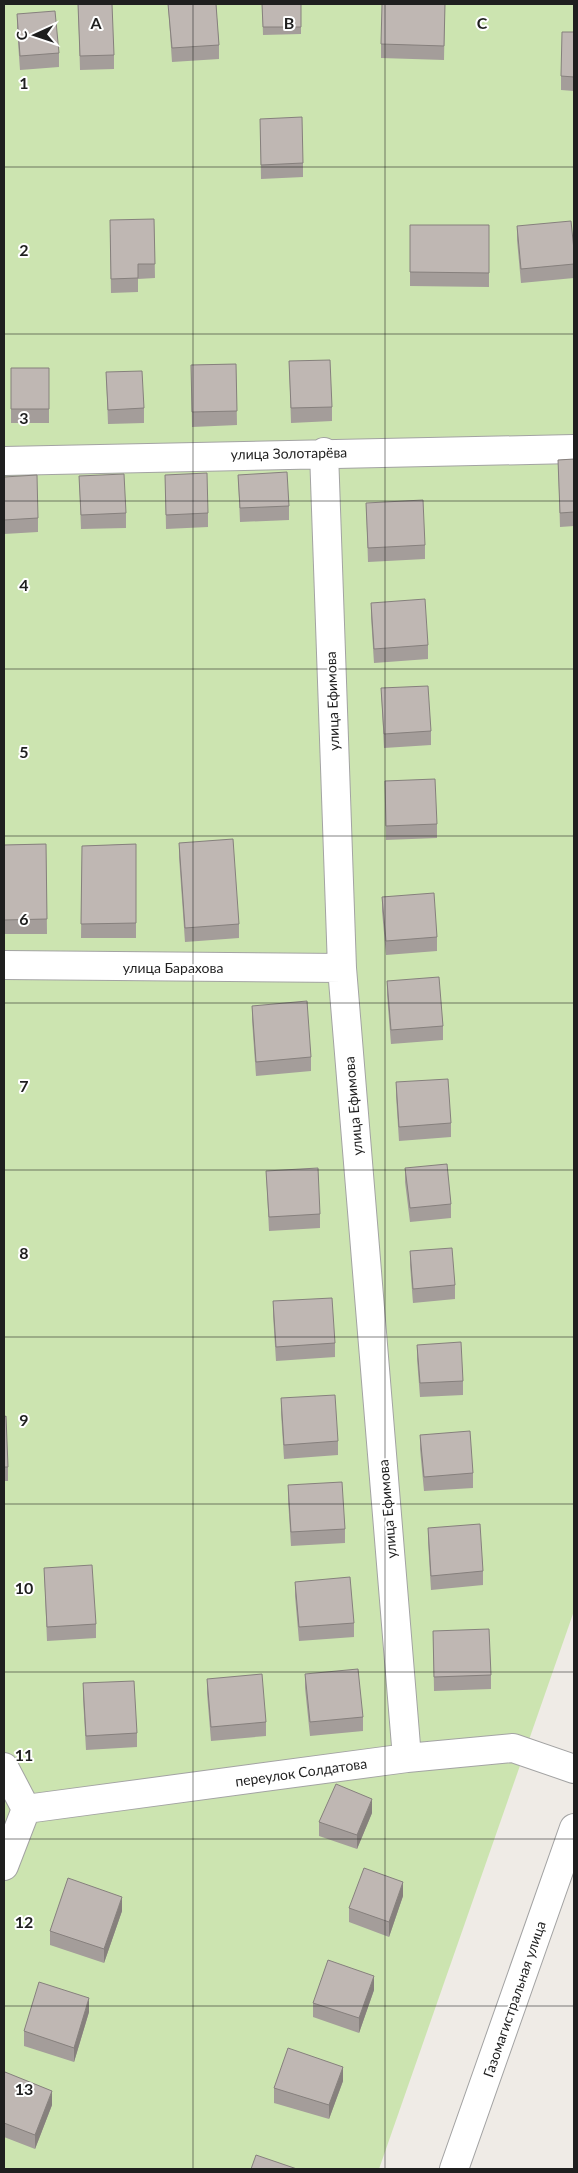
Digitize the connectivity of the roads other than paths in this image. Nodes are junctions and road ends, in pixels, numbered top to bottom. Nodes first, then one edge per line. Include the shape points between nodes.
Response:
1 (574, 448) edge
2 (324, 452) junction
3 (4, 461) edge
4 (4, 966) edge
5 (342, 968) junction
6 (407, 1758) junction
7 (4, 1767) edge
8 (574, 1769) edge
9 (26, 1809) junction
10 (574, 1828) edge
11 (4, 1866) edge
12 (454, 2169) edge

1 - 2 street, улица Золотарёва
2 - 3 street, улица Золотарёва
2 - 5 street, улица Ефимова
4 - 5 street, улица Барахова
5 - 6 street, улица Ефимова
6 - 8 street, переулок Солдатова via 513,1748
6 - 9 street, переулок Солдатова
7 - 9 street
9 - 11 street
10 - 12 street, Газомагистральная улица

